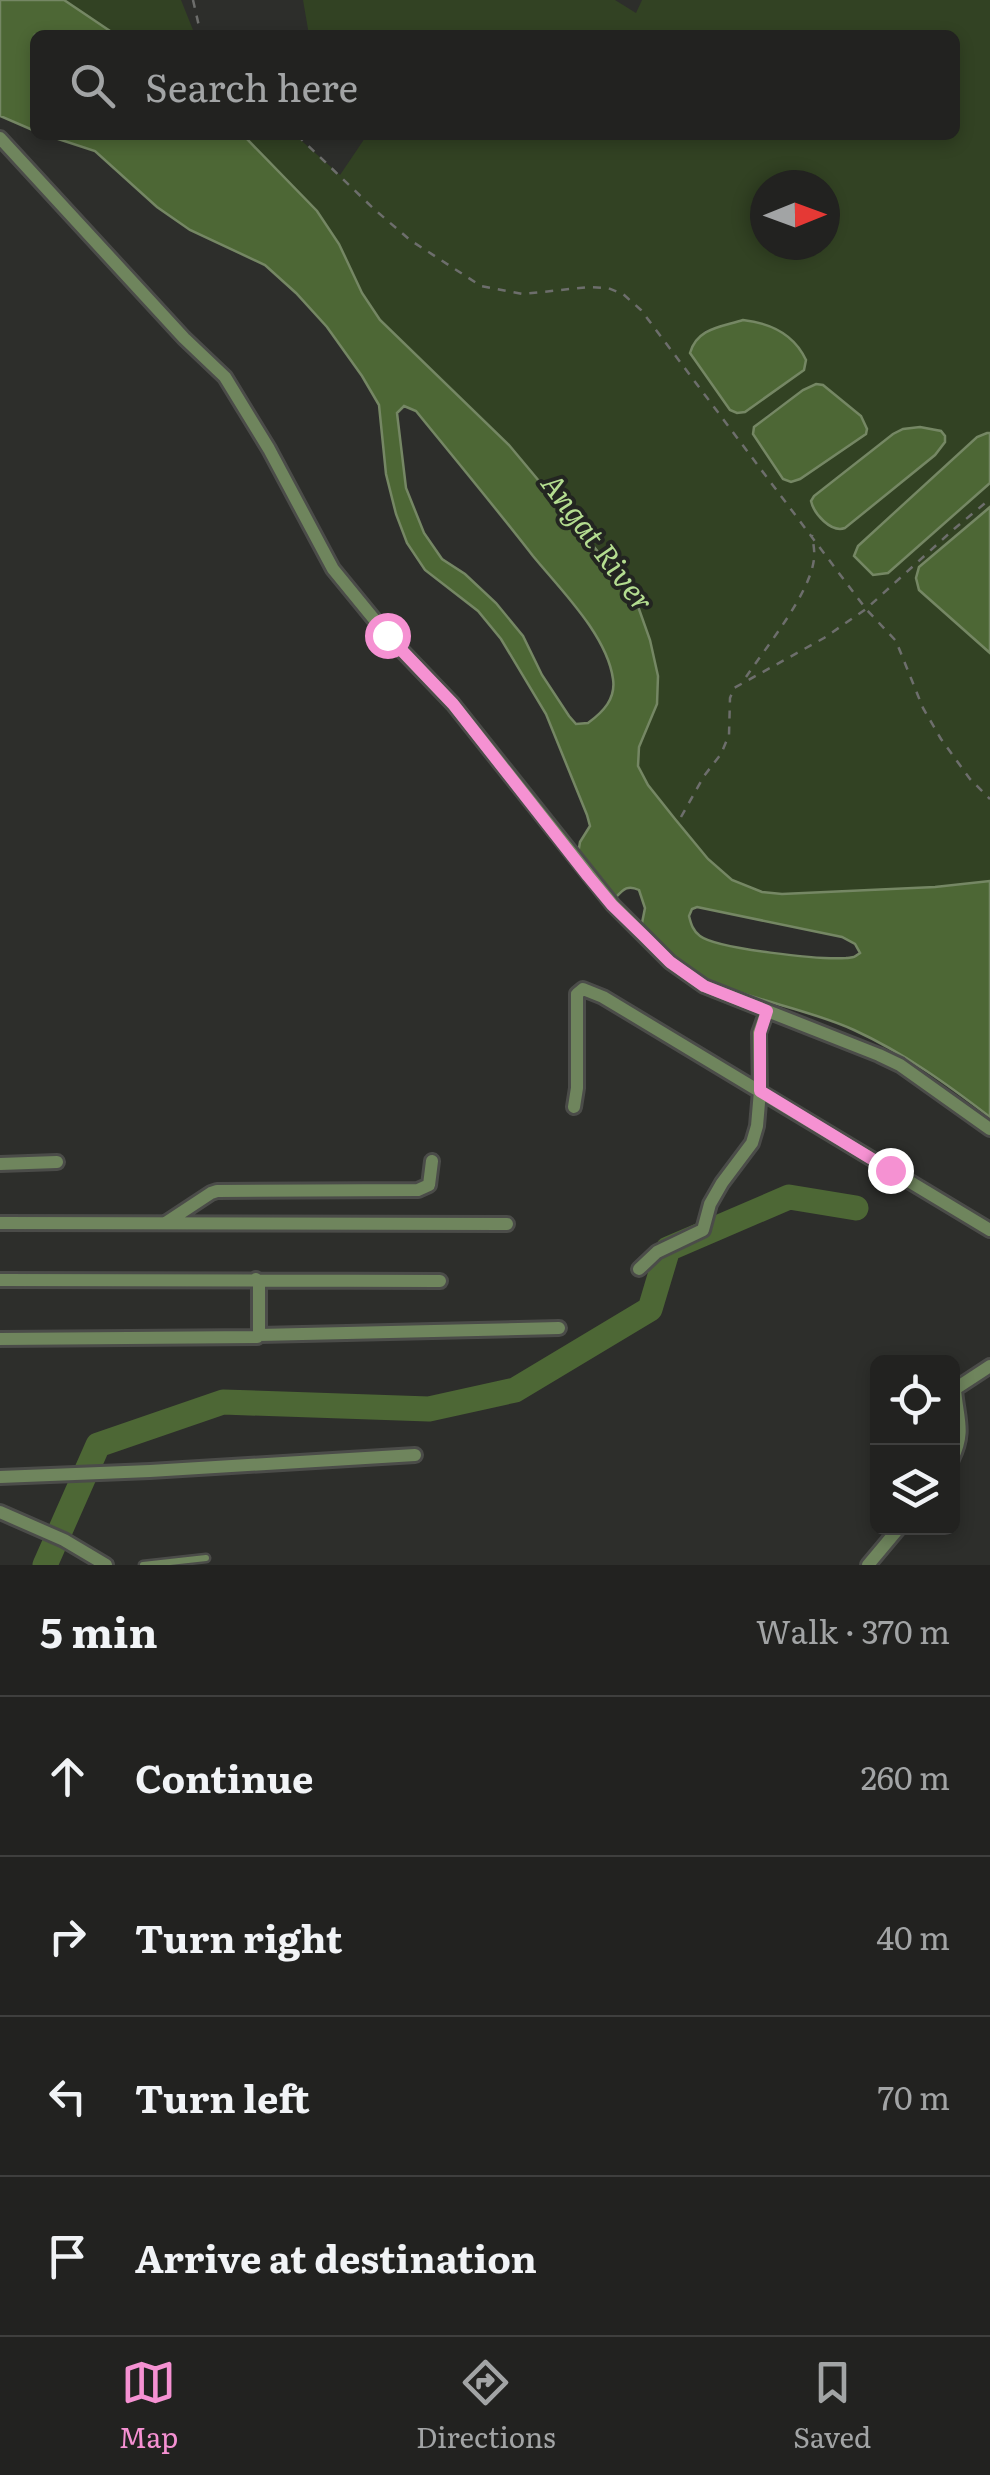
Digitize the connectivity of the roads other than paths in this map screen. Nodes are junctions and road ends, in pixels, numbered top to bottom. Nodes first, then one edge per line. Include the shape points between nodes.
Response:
1 (0, 138) edge
2 (767, 1011) junction
3 (760, 1091) junction
4 (574, 1107) dead end
5 (990, 1129) edge
6 (432, 1161) dead end
7 (57, 1162) dead end
8 (0, 1164) edge
9 (0, 1223) edge
10 (165, 1224) junction
11 (507, 1224) dead end
12 (990, 1230) edge
13 (640, 1269) dead end
14 (256, 1279) junction
15 (0, 1280) edge
16 (440, 1281) dead end
17 (559, 1328) dead end
18 (258, 1336) junction
19 (0, 1339) edge
20 (990, 1366) edge
21 (958, 1445) edge
22 (415, 1455) dead end
23 (0, 1477) edge
24 (0, 1512) edge
25 (893, 1535) edge
26 (206, 1558) dead end
27 (106, 1565) edge
28 (142, 1565) edge
29 (868, 1565) edge

1 - 2 street via 225,377 333,569 453,704 612,905 689,977
2 - 3 street via 760,1033
2 - 5 street via 900,1065
3 - 4 street via 583,989
3 - 12 street
3 - 13 street via 752,1143 722,1182 703,1230
6 - 10 street via 429,1186 418,1190 218,1191
7 - 8 street
9 - 10 street
10 - 11 street
14 - 15 street
14 - 16 street
14 - 18 street
17 - 18 street
18 - 19 street
20 - 21 street via 955,1389
22 - 23 street
24 - 27 street
25 - 29 street
26 - 28 lane

